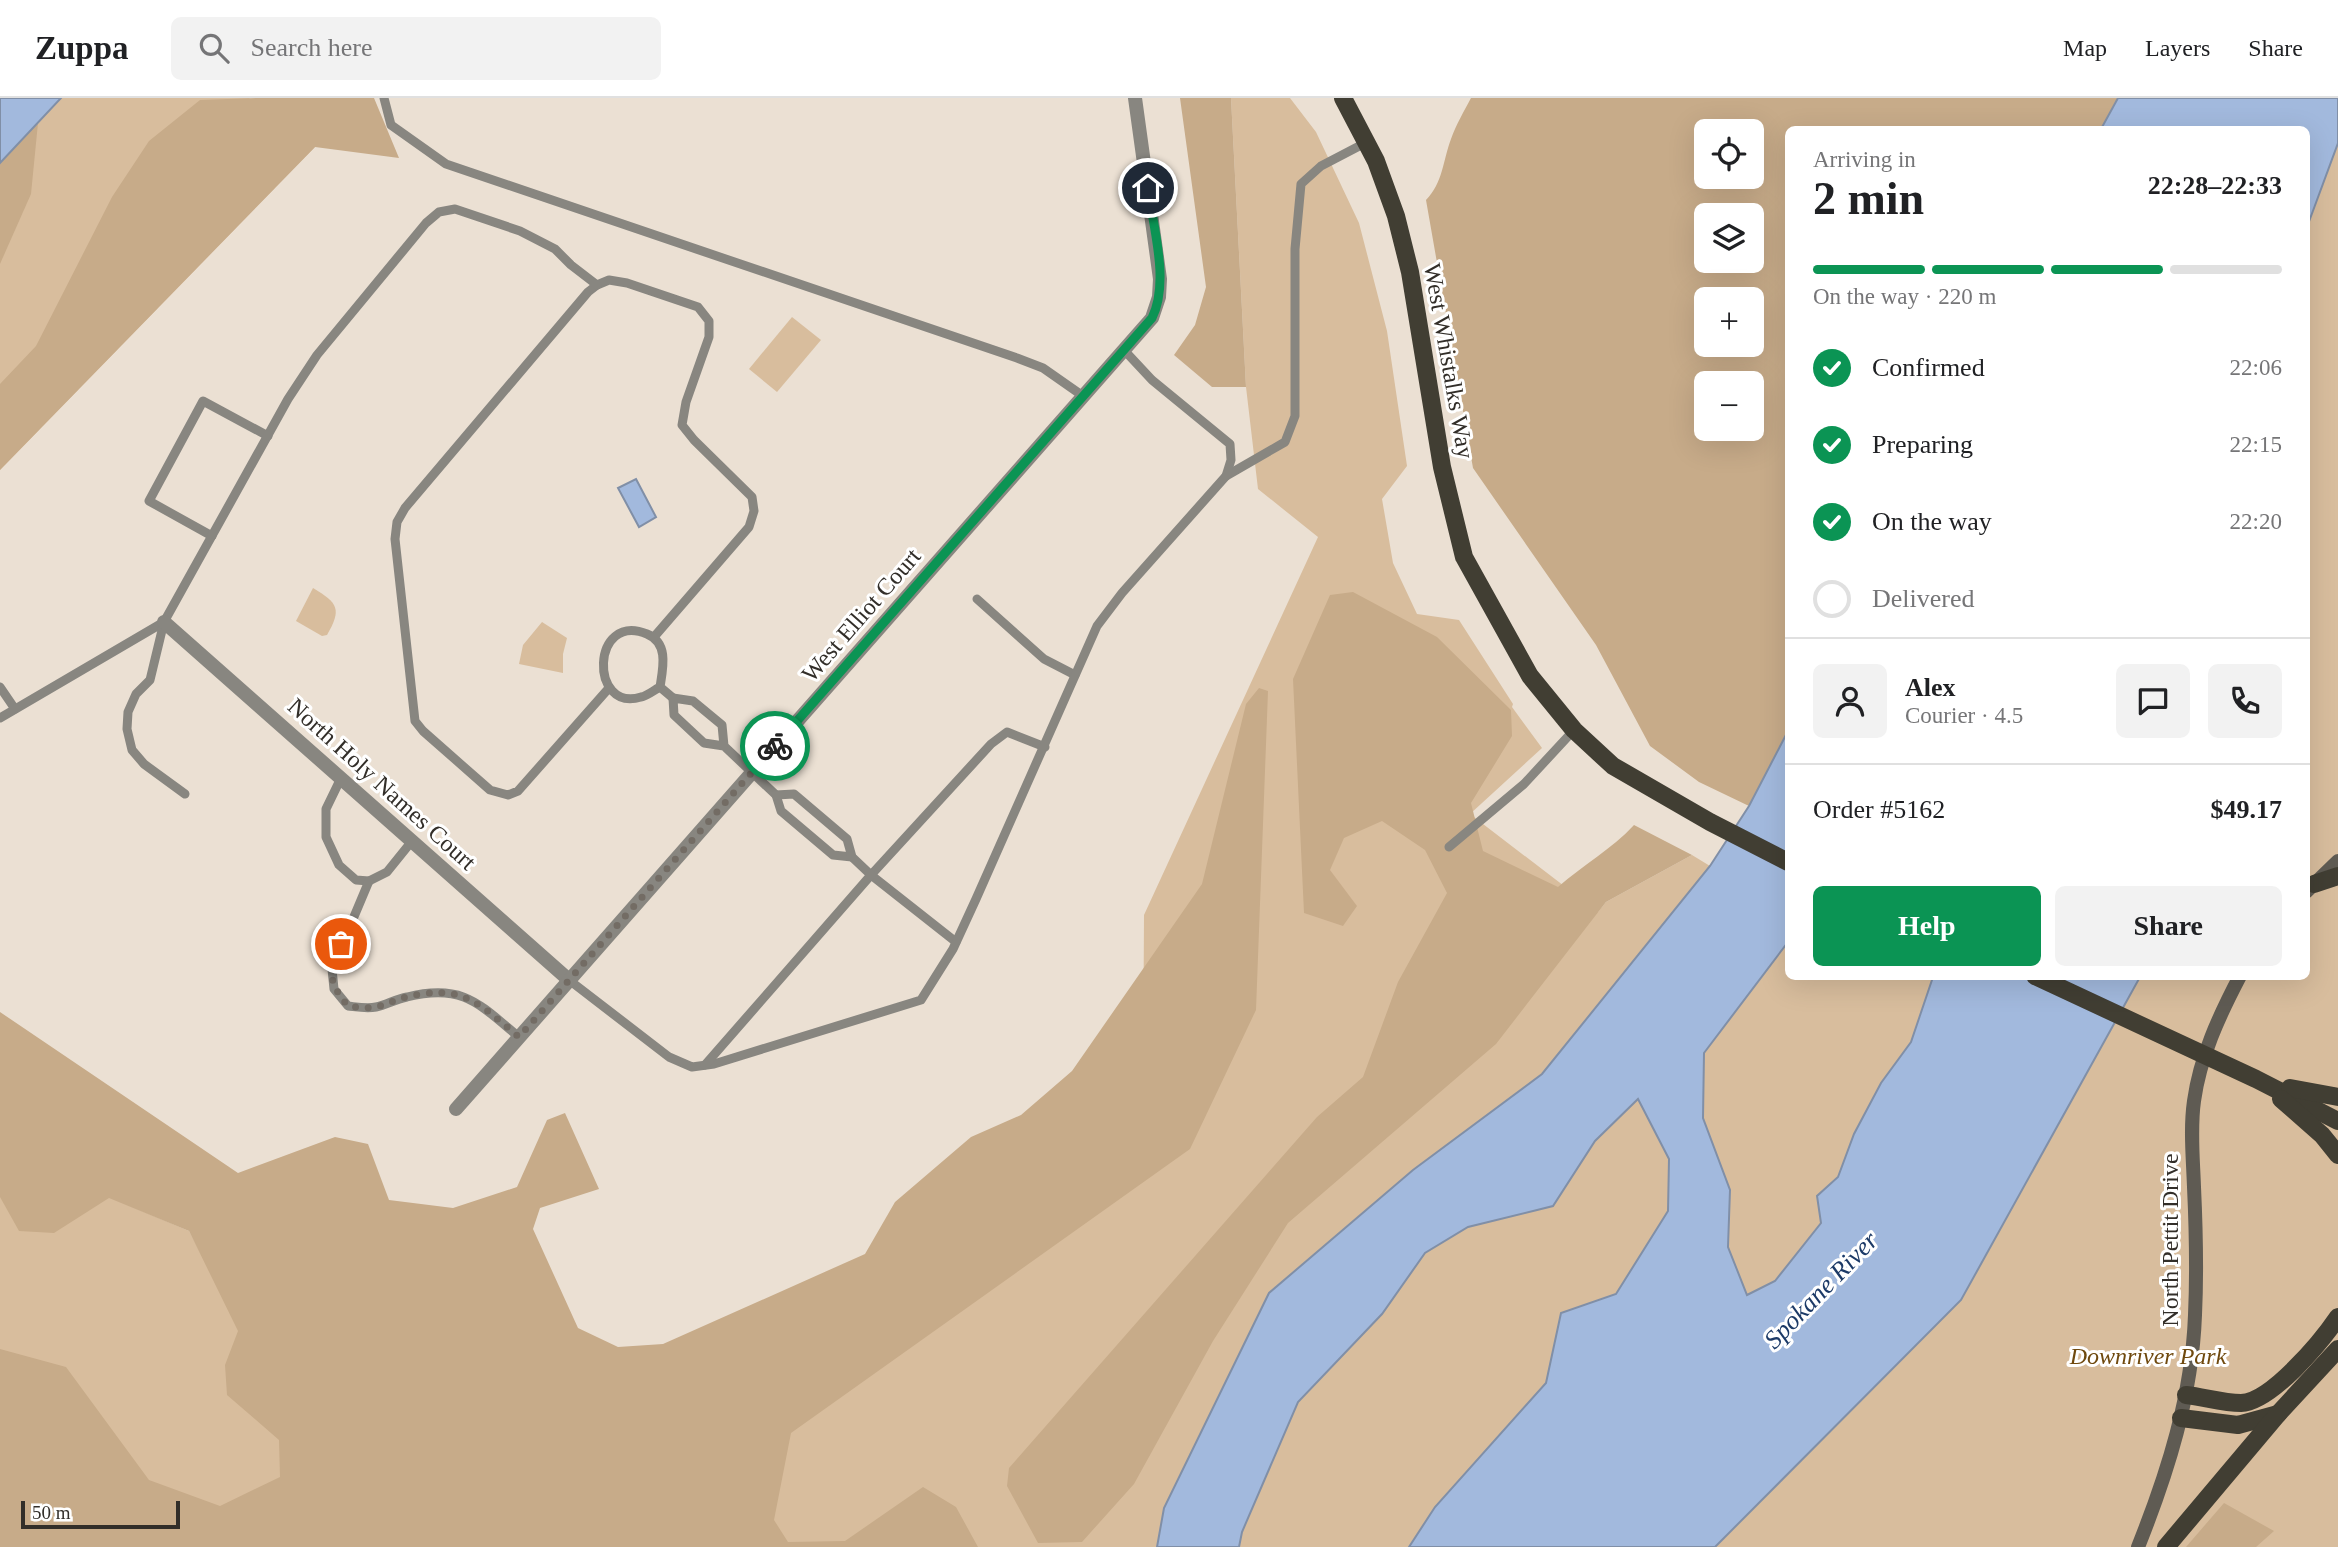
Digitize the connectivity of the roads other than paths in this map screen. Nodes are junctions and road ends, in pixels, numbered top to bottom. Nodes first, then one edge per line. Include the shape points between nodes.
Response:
1 (384, 98) edge
2 (1135, 98) edge
3 (1343, 98) edge
4 (1367, 142) junction
5 (597, 285) junction
6 (1124, 350) junction
7 (1083, 397) junction
8 (268, 436) junction
9 (1227, 477) junction
10 (212, 536) junction
11 (977, 599) dead end
12 (164, 621) junction
13 (654, 637) junction
14 (1075, 675) junction
15 (0, 687) edge
16 (660, 687) junction
17 (609, 688) junction
18 (673, 698) junction
19 (15, 709) junction
20 (0, 718) edge
21 (1574, 730) junction
22 (724, 746) junction
23 (1045, 747) junction
24 (752, 773) junction
25 (341, 778) junction
26 (185, 794) dead end
27 (776, 795) junction
28 (412, 841) junction
29 (1449, 847) dead end
30 (852, 857) junction
31 (1785, 860) edge
32 (2338, 861) edge
33 (871, 875) junction
34 (2338, 876) edge
35 (369, 881) junction
36 (2310, 888) edge
37 (956, 942) junction
38 (569, 980) junction
39 (2044, 980) edge
40 (2238, 980) edge
41 (519, 1037) junction
42 (705, 1065) junction
43 (2256, 1079) junction
44 (2338, 1097) edge
45 (456, 1109) dead end
46 (2338, 1121) edge
47 (2338, 1155) edge
48 (2338, 1317) edge
49 (2338, 1349) edge
50 (2186, 1395) junction
51 (2278, 1415) junction
52 (2181, 1418) junction
53 (2138, 1547) edge
54 (2166, 1547) edge

1 - 7 lane via 391,125 446,164 1017,358 1043,368
2 - 6 street, West Elliot Court via 1161,288 1152,318
3 - 4 main road, West Whistalks Way
4 - 9 lane via 1321,166 1301,184 1295,249 1295,416 1285,442
4 - 21 main road, West Whistalks Way via 1403,241 1442,467 1464,557 1530,676
5 - 8 lane via 555,249 520,231 455,209 439,212 317,355
5 - 13 lane via 627,283 698,307 709,321 709,337 682,425 752,496 754,511 748,527
5 - 17 lane via 405,508 395,539 415,721 490,790 508,795 518,791
6 - 7 street, West Elliot Court
6 - 9 lane via 1152,380 1230,444
7 - 24 street, West Elliot Court
8 - 10 lane
8 - 10 lane via 203,401 149,501
9 - 14 lane via 1097,626
10 - 12 lane
11 - 14 lane via 1044,659
12 - 19 lane
12 - 25 street, North Holy Names Court
12 - 26 lane via 150,680 136,694 127,729 132,750 144,764
13 - 16 lane via 662,648
13 - 17 lane via 639,631 620,632 607,645 603,659
14 - 23 lane
15 - 19 lane
16 - 17 lane via 629,699
16 - 18 lane
18 - 22 lane via 674,715 704,743
18 - 22 lane via 693,701 722,725
19 - 20 lane
21 - 29 lane via 1524,784
21 - 31 main road, West Whistalks Way via 1613,766
22 - 24 lane
23 - 33 lane via 1007,732
23 - 37 lane
24 - 27 lane
24 - 38 street, West Elliot Court
25 - 28 street, North Holy Names Court
25 - 35 lane via 326,809 326,837 339,865 356,880
27 - 30 lane via 781,811 833,855
27 - 30 lane via 794,794 847,839
28 - 35 lane via 387,872
28 - 38 street, North Holy Names Court
30 - 33 lane
32 - 36 street
33 - 37 lane
33 - 42 lane
34 - 36 main road
35 - 41 lane via 331,969 334,989 348,1006 373,1008 405,997 454,992 480,1004
37 - 42 lane via 921,1000
38 - 41 street, West Elliot Court
38 - 42 lane via 669,1057 692,1067
39 - 43 main road
40 - 50 street, North Pettit Drive via 2218,1018 2194,1101 2195,1316
41 - 45 street, West Elliot Court
43 - 44 main road
43 - 46 main road
43 - 47 main road via 2322,1135
48 - 50 main road via 2266,1395 2241,1403
49 - 51 main road
50 - 52 street, North Pettit Drive
51 - 52 main road via 2238,1425
51 - 54 main road
52 - 53 street, North Pettit Drive

